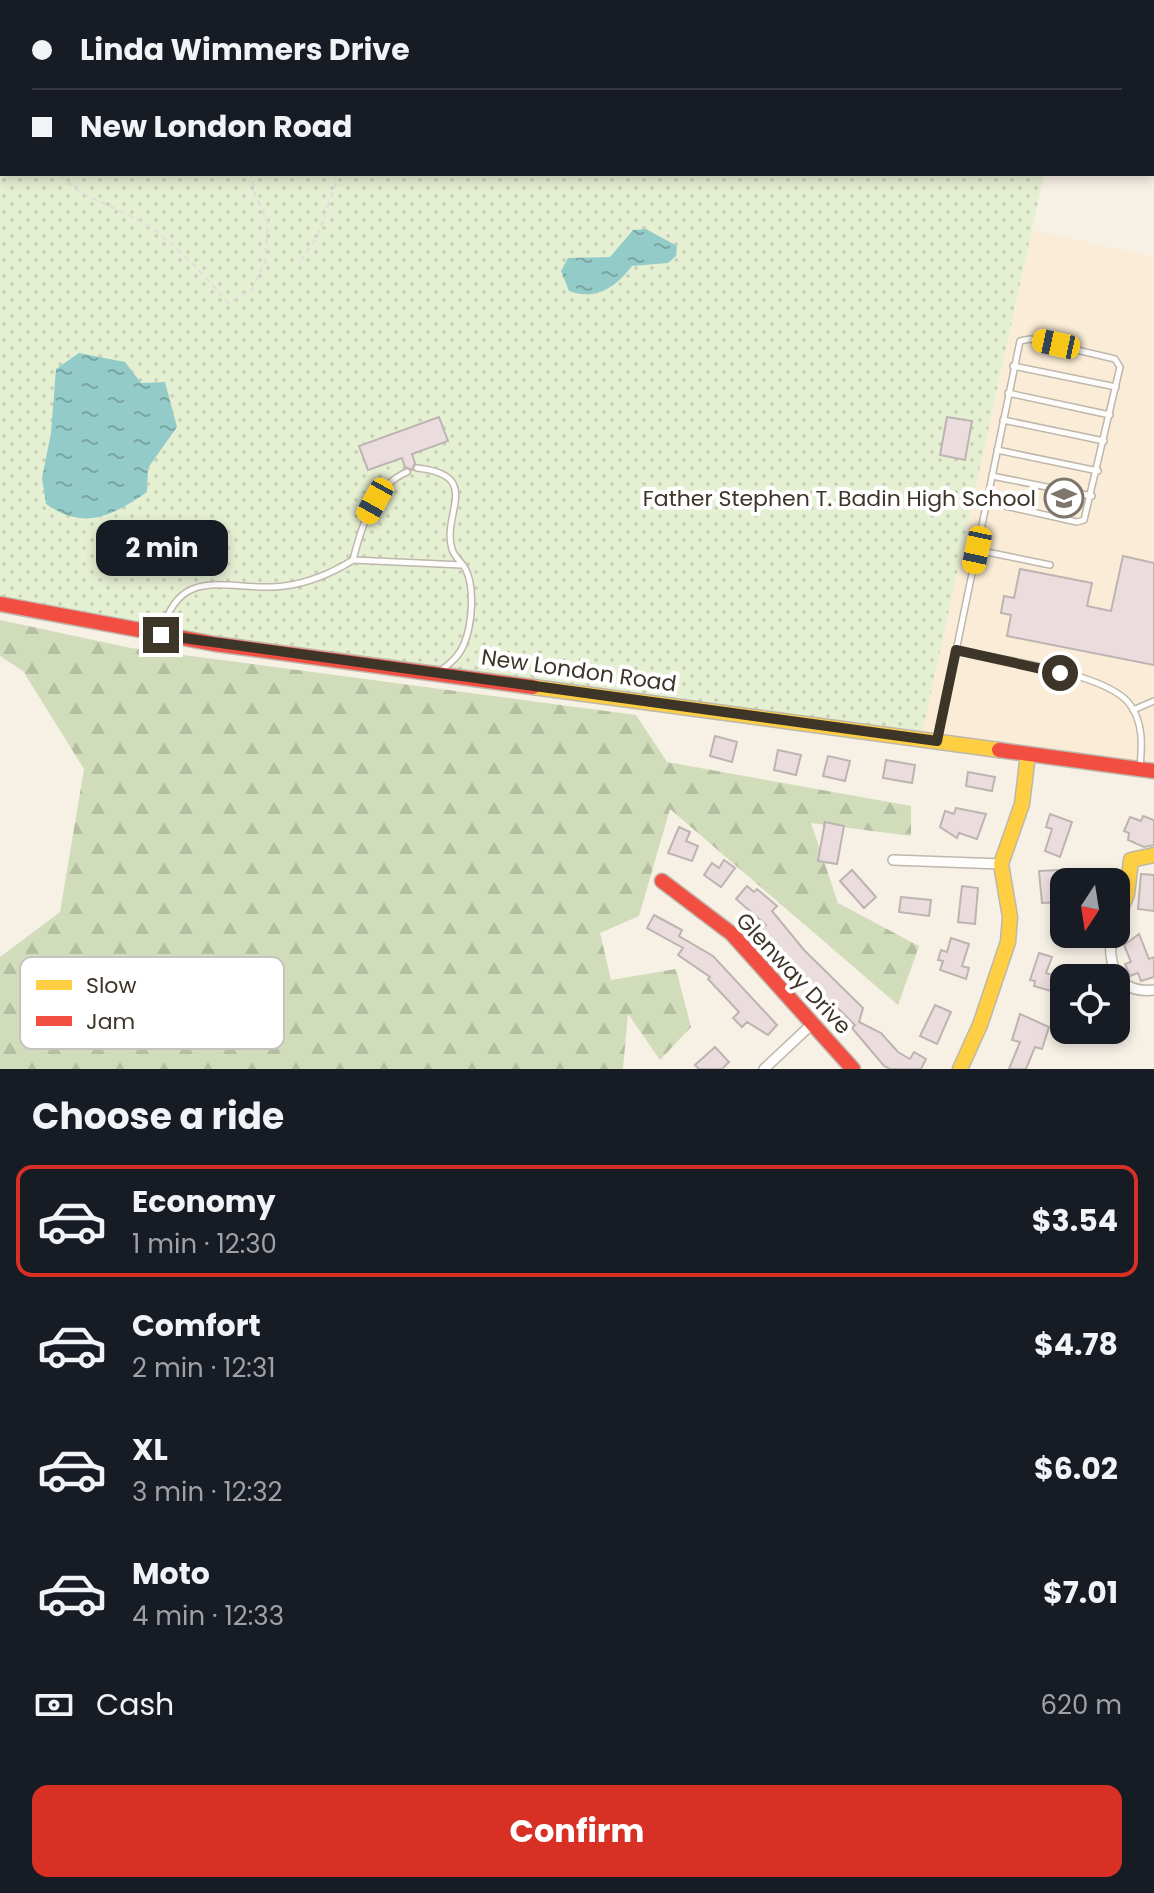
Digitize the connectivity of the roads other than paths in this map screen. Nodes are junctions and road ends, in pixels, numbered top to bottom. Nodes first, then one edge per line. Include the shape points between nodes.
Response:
1 (1013, 366) junction
2 (1116, 387) junction
3 (1008, 393) junction
4 (1110, 415) junction
5 (1003, 420) junction
6 (1104, 441) junction
7 (997, 450) junction
8 (417, 468) dead end
9 (1098, 471) junction
10 (407, 472) dead end
11 (992, 476) junction
12 (1092, 496) junction
13 (987, 502) junction
14 (977, 550) junction
15 (353, 560) junction
16 (462, 565) junction
17 (1050, 565) dead end
18 (0, 604) edge
19 (161, 635) junction
20 (956, 650) junction
21 (438, 673) junction
22 (1154, 701) edge
23 (1133, 710) junction
24 (937, 741) junction
25 (1028, 754) junction
26 (1147, 770) edge
27 (1154, 855) edge
28 (893, 860) dead end
29 (1001, 864) junction
30 (1130, 868) edge
31 (662, 881) dead end
32 (1111, 948) edge
33 (1154, 990) edge
34 (812, 1024) junction
35 (764, 1069) edge
36 (853, 1069) edge
37 (960, 1069) edge

1 - 2 lane
1 - 2 lane via 1020,341 1043,342 1115,359 1120,367
1 - 3 lane
2 - 4 lane
3 - 4 lane
3 - 5 lane
4 - 6 lane
5 - 6 lane
5 - 7 lane
6 - 9 lane
7 - 9 lane
7 - 11 lane
8 - 16 lane via 452,481 452,549
9 - 12 lane
10 - 15 lane via 375,501
11 - 12 lane
11 - 13 lane
12 - 13 lane via 1088,514 1077,522
13 - 14 lane
14 - 17 lane
14 - 20 lane
15 - 16 lane
15 - 19 lane via 329,575 284,586 203,584 178,600
16 - 21 lane via 471,587 465,643
18 - 19 street, New London Road
19 - 21 street, New London Road
20 - 23 lane via 1100,683
20 - 24 lane
21 - 24 street, New London Road
22 - 23 lane
23 - 26 lane
24 - 25 street, New London Road
25 - 26 street, New London Road
25 - 29 street via 1022,804
27 - 30 street via 1131,860
28 - 29 street
29 - 37 street via 1010,917 1008,942
31 - 34 street, Glenway Drive via 732,934
32 - 33 street via 1112,971 1123,984
34 - 35 street
34 - 36 street, Glenway Drive

